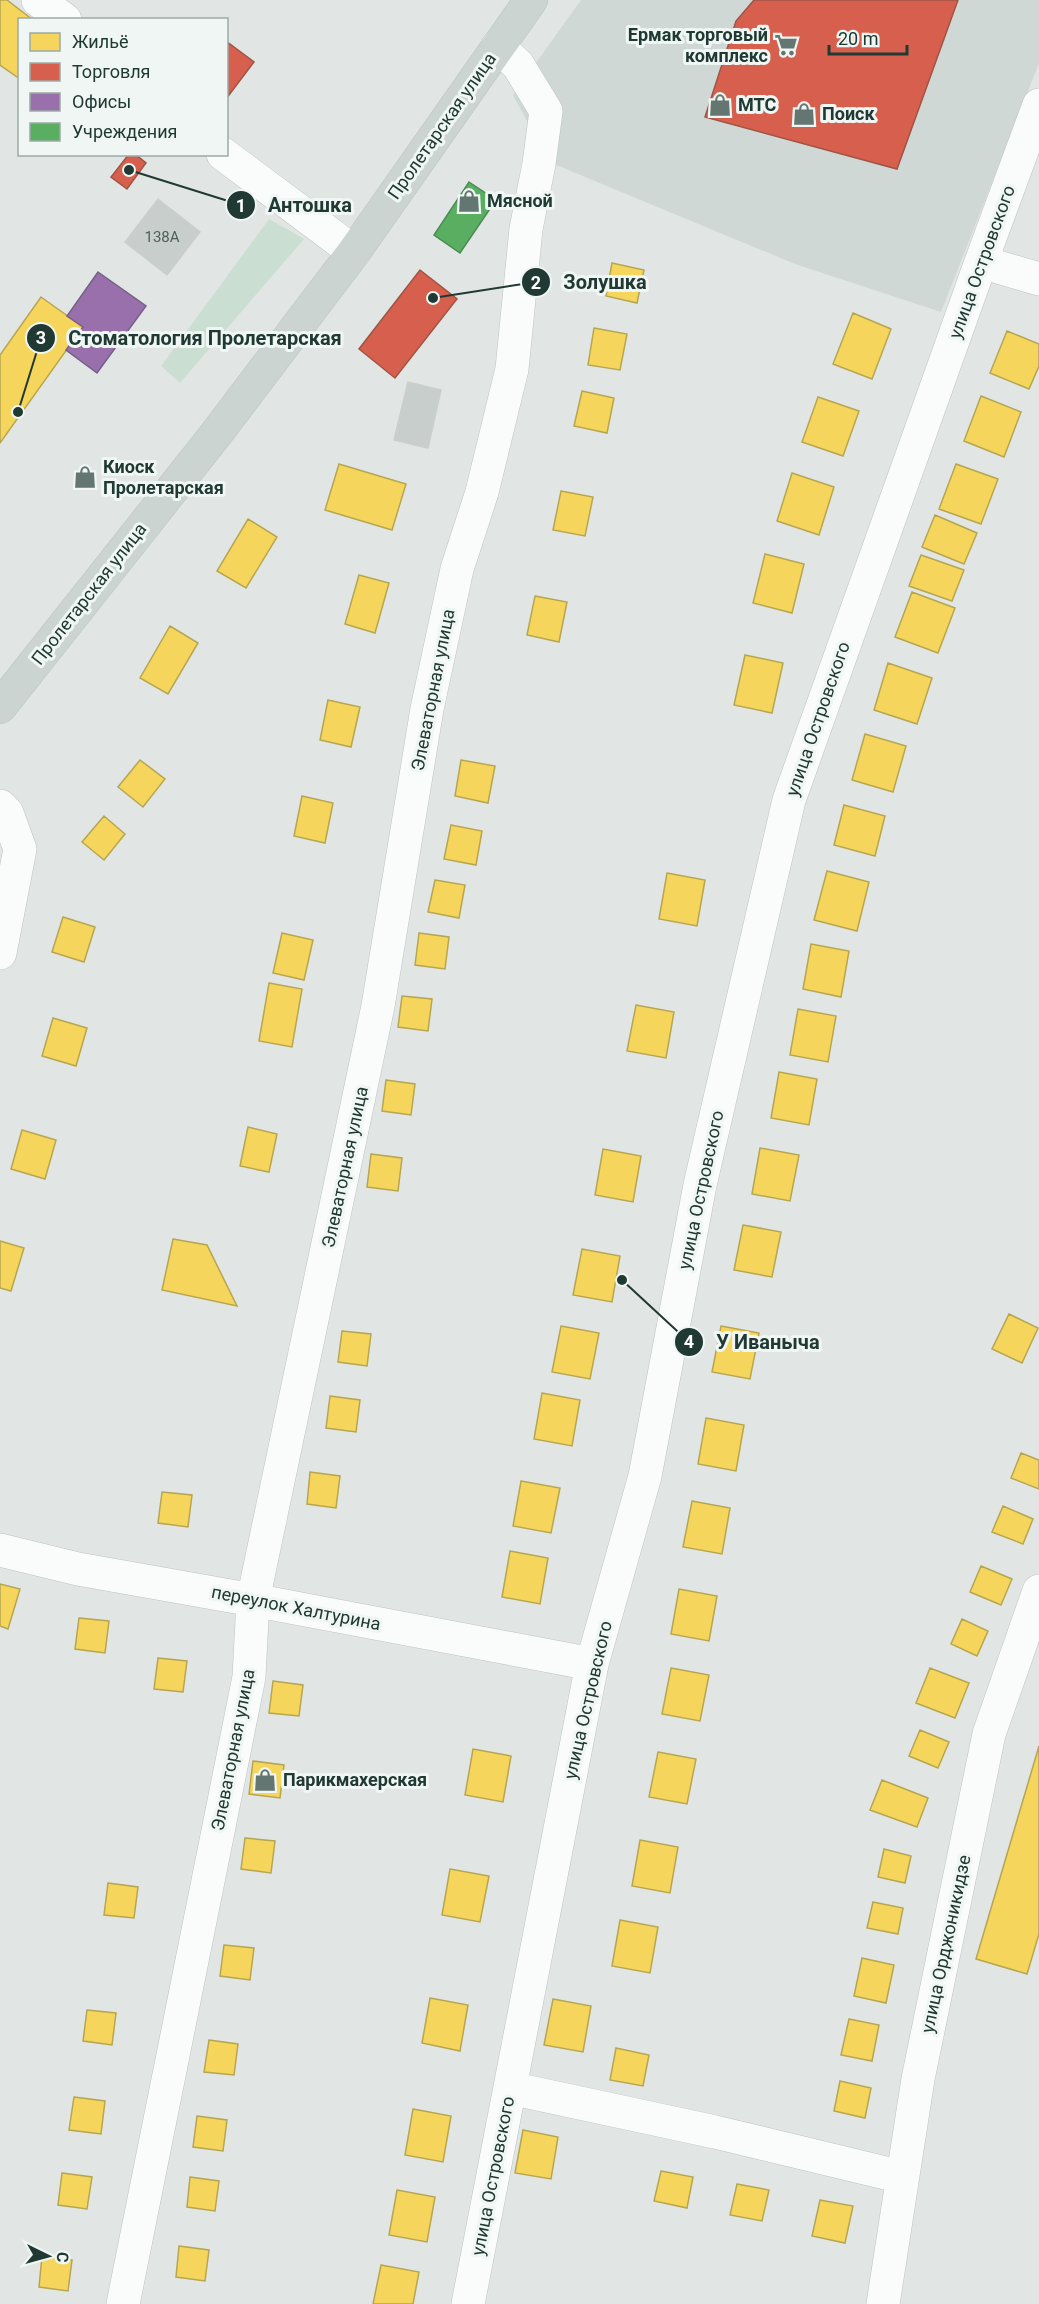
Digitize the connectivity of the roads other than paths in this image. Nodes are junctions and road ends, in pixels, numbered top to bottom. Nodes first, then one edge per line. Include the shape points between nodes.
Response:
1 (38, 0) edge
2 (531, 0) edge
3 (62, 18) edge
4 (498, 46) junction
5 (1039, 105) edge
6 (226, 156) edge
7 (354, 252) junction
8 (981, 262) junction
9 (1039, 279) edge
10 (0, 707) edge
11 (0, 806) edge
12 (0, 953) edge
13 (0, 1550) edge
14 (1039, 1591) edge
15 (253, 1600) junction
16 (592, 1664) junction
17 (510, 2088) junction
18 (902, 2177) junction
19 (123, 2304) edge
20 (468, 2304) edge
21 (883, 2304) edge

1 - 3 street
2 - 4 main road, Пролетарская улица
4 - 7 main road, Пролетарская улица
4 - 15 street, Элеваторная улица via 518,65 546,111 525,229 512,369 482,492 457,570 427,709 378,1006
5 - 8 street, улица Островского
6 - 7 street
7 - 10 main road, Пролетарская улица
8 - 9 street
8 - 16 street, улица Островского via 789,800 700,1185 645,1476
11 - 12 street via 7,813 20,849
13 - 15 street, переулок Халтурина via 78,1569
14 - 18 street, улица Орджоникидзе via 988,1734
15 - 16 street, переулок Халтурина
15 - 19 street, Элеваторная улица via 249,1677
16 - 17 street, улица Островского
17 - 18 street
17 - 20 street, улица Островского
18 - 21 street, улица Орджоникидзе

